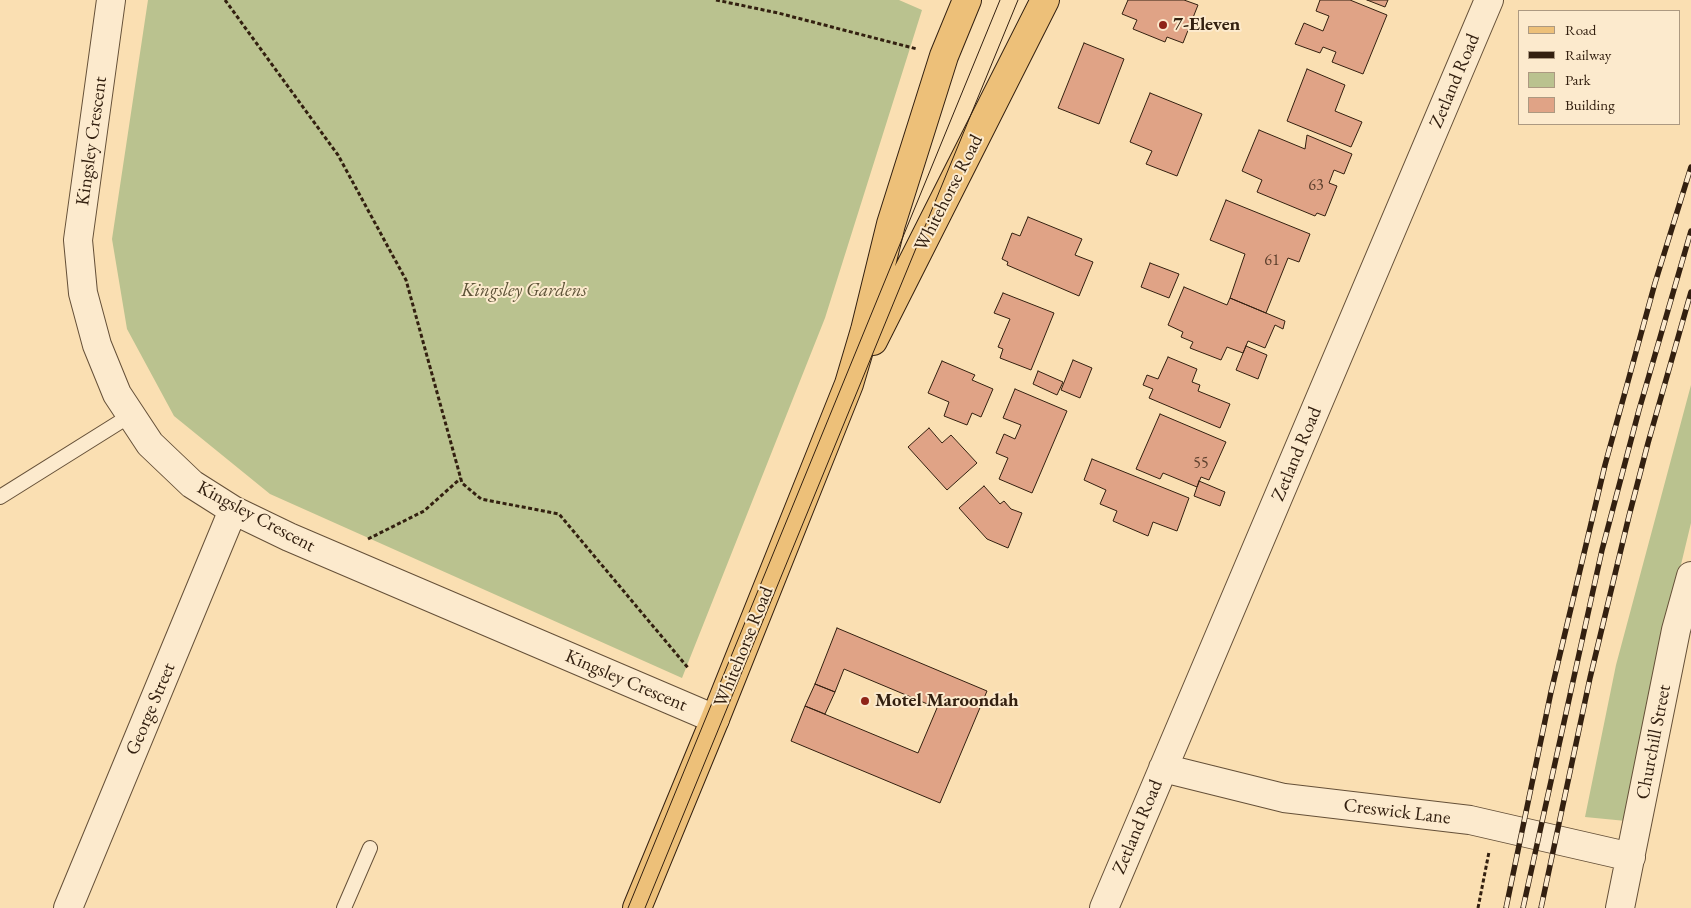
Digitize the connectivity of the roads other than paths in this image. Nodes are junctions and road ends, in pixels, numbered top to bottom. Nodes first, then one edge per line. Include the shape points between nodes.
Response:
1 (111, 0) edge
2 (967, 0) edge
3 (1045, 0) edge
4 (1490, 0) edge
5 (849, 384) junction
6 (131, 414) junction
7 (0, 497) edge
8 (233, 510) junction
9 (1691, 576) edge
10 (715, 719) junction
11 (1163, 768) junction
12 (370, 848) dead end
13 (1631, 857) junction
14 (68, 908) edge
15 (344, 908) edge
16 (636, 908) edge
17 (1104, 908) edge
18 (1620, 908) edge

1 - 6 street, Kingsley Crescent via 78,240 82,293 97,345 117,394
2 - 5 main road, Whitehorse Road via 944,56 894,216
3 - 5 main road, Whitehorse Road via 890,310
4 - 11 street, Zetland Road
5 - 10 main road, Whitehorse Road
6 - 7 lane
6 - 8 street, Kingsley Crescent via 150,444 192,484
8 - 10 street, Kingsley Crescent via 333,557
8 - 14 street, George Street
9 - 13 street, Churchill Street via 1676,630
10 - 16 main road, Whitehorse Road
11 - 13 street, Creswick Lane via 1284,798 1470,820
11 - 17 street, Zetland Road
12 - 15 lane
13 - 18 street, Churchill Street

